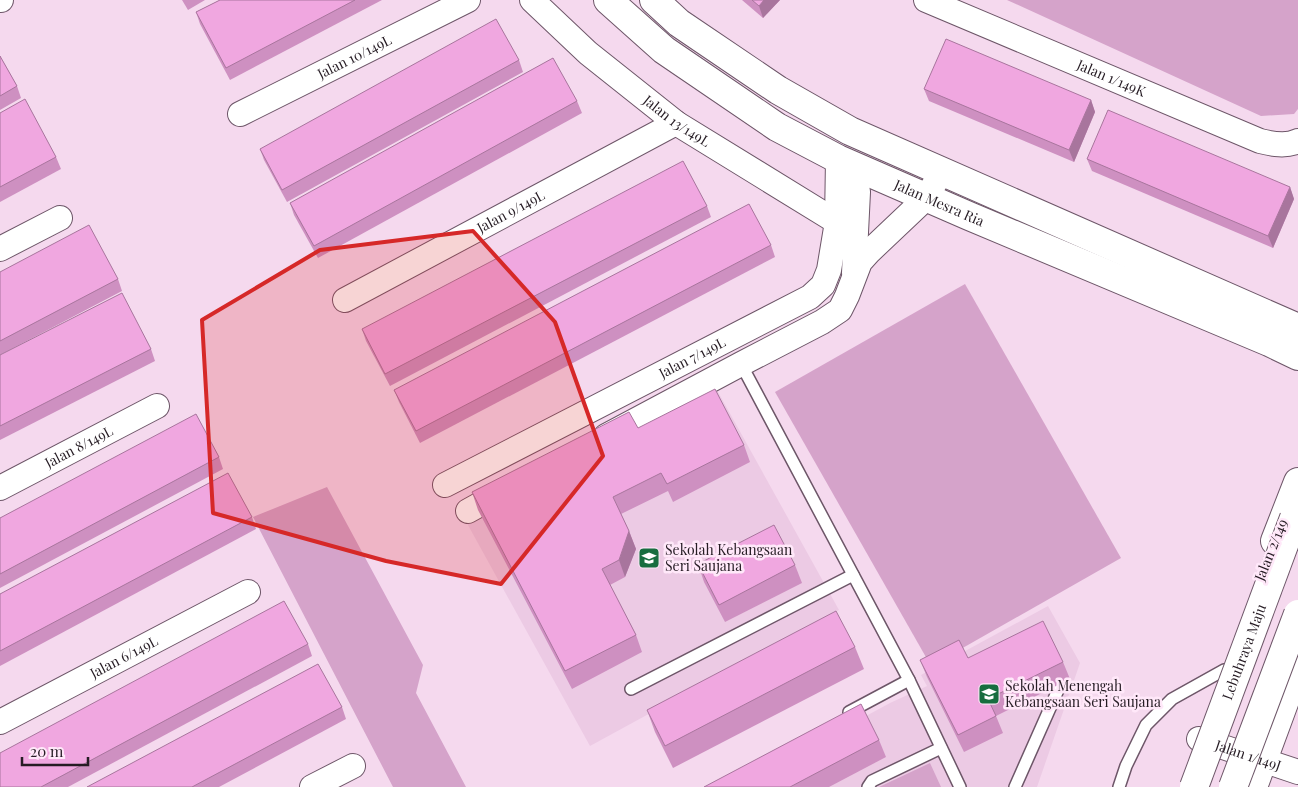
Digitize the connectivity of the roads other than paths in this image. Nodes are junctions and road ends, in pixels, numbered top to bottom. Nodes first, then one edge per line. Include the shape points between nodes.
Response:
1 (468, 0) edge
2 (532, 0) edge
3 (608, 0) edge
4 (654, 0) edge
5 (926, 0) edge
6 (240, 114) dead end
7 (676, 123) junction
8 (1298, 141) edge
9 (846, 162) junction
10 (942, 171) junction
11 (926, 198) junction
12 (60, 218) dead end
13 (836, 222) junction
14 (0, 248) edge
15 (854, 277) junction
16 (345, 300) dead end
17 (1286, 328) edge
18 (1298, 356) edge
19 (741, 364) junction
20 (1298, 378) edge
21 (156, 406) dead end
22 (587, 446) edge
23 (1298, 482) edge
24 (519, 483) edge
25 (444, 485) dead end
26 (0, 488) edge
27 (468, 511) dead end
28 (1294, 518) dead end
29 (853, 575) junction
30 (248, 592) dead end
31 (1298, 614) edge
32 (1298, 666) edge
33 (1224, 670) junction
34 (909, 680) junction
35 (631, 689) dead end
36 (1058, 690) dead end
37 (841, 716) edge
38 (0, 722) edge
39 (1199, 739) junction
40 (941, 748) junction
41 (1263, 760) junction
42 (352, 766) dead end
43 (1298, 772) edge
44 (312, 787) edge
45 (868, 787) edge
46 (960, 787) edge
47 (1015, 787) edge
48 (1118, 787) edge
49 (1182, 787) edge
50 (1194, 787) edge
51 (1233, 787) edge
52 (1253, 787) edge

1 - 6 street, Jalan 10/149L
2 - 7 street, Jalan 13/149L via 588,53
3 - 9 main road, Jalan Mesra Ria via 664,50 777,128
4 - 10 main road, Jalan Mesra Ria via 679,22 778,90 850,132
5 - 8 street, Jalan 1/149K via 1260,141 1274,145
7 - 13 street, Jalan 13/149L
7 - 16 street, Jalan 9/149L
9 - 11 main road, Jalan Mesra Ria
9 - 13 street, Jalan 7/149L
9 - 15 street via 858,192
10 - 11 street
10 - 17 main road, Jalan Mesra Ria
11 - 15 street via 869,252 860,262
11 - 17 main road, Jalan Mesra Ria
12 - 14 street
13 - 25 street, Jalan 7/149L via 823,285 810,297
15 - 19 street via 840,310
17 - 18 main road, Jalan Mesra Ria
17 - 20 main road via 1290,365
19 - 22 street
19 - 29 lane
21 - 26 street, Jalan 8/149L
23 - 33 main road, Jalan 2/149
24 - 27 street
28 - 50 main road, Lebuhraya Maju, bridge
29 - 34 lane
29 - 35 lane
30 - 38 street, Jalan 6/149L
31 - 51 main road, bridge
32 - 41 main road
33 - 39 main road, Jalan 2/149
33 - 48 lane via 1172,699 1146,725
34 - 37 lane
34 - 40 lane
36 - 47 lane
39 - 41 street, Jalan 1/149J
39 - 49 main road, Jalan 2/149
40 - 45 lane via 872,781
40 - 46 lane
41 - 43 street, Jalan 1/149J
41 - 52 main road
42 - 44 street

